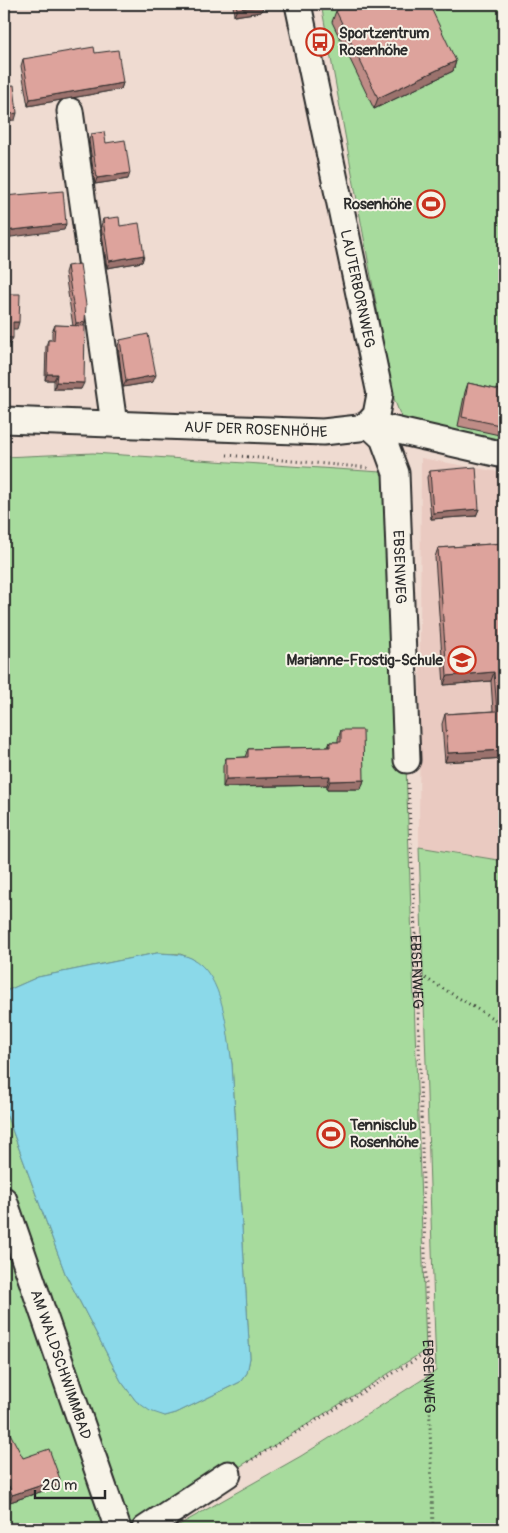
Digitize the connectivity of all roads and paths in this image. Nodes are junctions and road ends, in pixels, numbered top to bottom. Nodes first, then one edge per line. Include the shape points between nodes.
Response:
1 (298, 4) edge
2 (70, 111) dead end
3 (4, 420) edge
4 (114, 424) junction
5 (368, 424) junction
6 (221, 454) dead end
7 (504, 455) edge
8 (395, 470) junction
9 (407, 760) joint
10 (417, 973) junction
11 (504, 1025) edge
12 (4, 1200) edge
13 (429, 1352) junction
14 (228, 1474) joint
15 (118, 1529) edge
16 (145, 1529) edge
17 (433, 1529) edge

1 - 5 street, LAUTERBORNWEG via 380,394 376,415
2 - 4 street
3 - 4 street, AUF DER ROSENHÖHE
4 - 5 street, AUF DER ROSENHÖHE via 323,432 344,431
5 - 7 street, AUF DER ROSENHÖHE
5 - 8 street, EBSENWEG via 383,438
6 - 8 path
8 - 9 street, EBSENWEG
9 - 10 path, EBSENWEG
10 - 11 path
10 - 13 path, EBSENWEG
12 - 15 street, AM WALDSCHWIMMBAD
13 - 14 path
13 - 17 path, EBSENWEG
14 - 16 street

